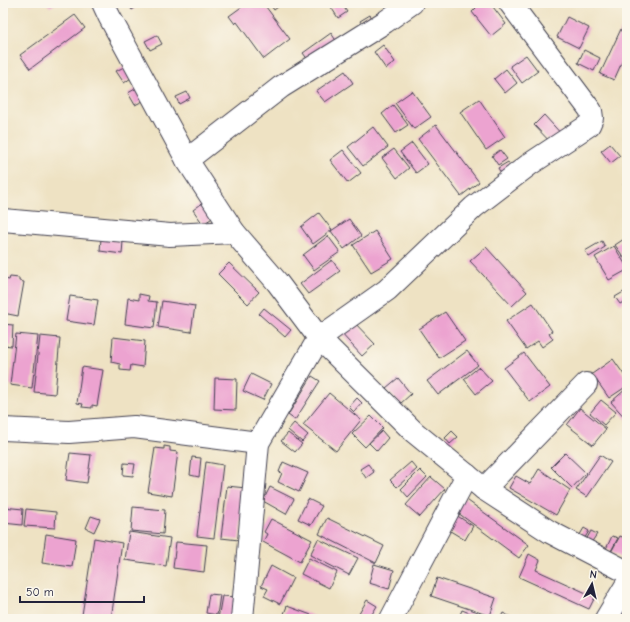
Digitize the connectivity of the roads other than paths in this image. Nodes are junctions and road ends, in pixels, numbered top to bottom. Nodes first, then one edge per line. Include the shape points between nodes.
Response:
1 (103, 3) edge
2 (412, 3) edge
3 (510, 3) edge
4 (187, 160) junction
5 (3, 220) edge
6 (234, 232) junction
7 (319, 338) junction
8 (586, 384) dead end
9 (3, 429) edge
10 (258, 443) junction
11 (467, 475) junction
12 (484, 489) junction
13 (627, 572) edge
14 (627, 584) edge
15 (242, 619) edge
16 (391, 619) edge
17 (606, 619) edge

1 - 4 street
2 - 4 street via 281,87
3 - 7 street via 591,111 589,125 530,164 474,207 387,290
4 - 6 street
5 - 6 street via 170,234
6 - 7 street via 277,282
7 - 10 street
7 - 11 street via 414,432
8 - 12 street
9 - 10 street via 69,432 134,427
10 - 15 street
11 - 12 street
11 - 16 street
12 - 13 street via 550,532
14 - 17 street

